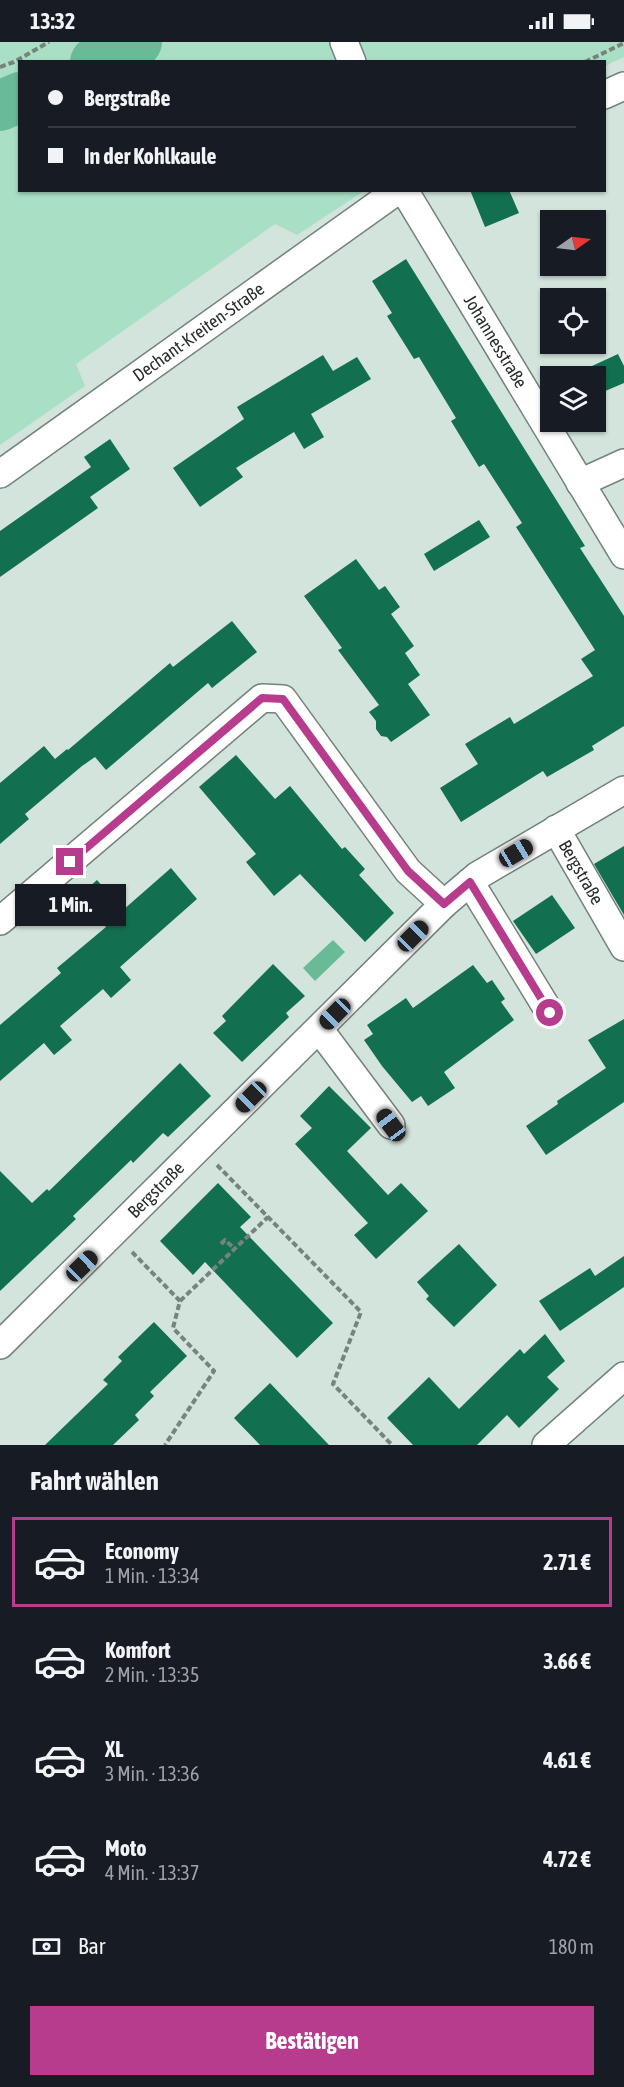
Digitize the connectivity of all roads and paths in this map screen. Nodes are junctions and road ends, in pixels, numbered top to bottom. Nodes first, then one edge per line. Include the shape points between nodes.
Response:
1 (49, 42) edge
2 (344, 42) edge
3 (624, 42) edge
4 (351, 60) edge
5 (589, 60) edge
6 (0, 67) edge
7 (624, 86) edge
8 (606, 94) edge
9 (395, 192) edge
10 (405, 192) edge
11 (624, 464) edge
12 (0, 474) edge
13 (580, 483) junction
14 (624, 555) edge
15 (624, 790) edge
16 (556, 829) junction
17 (470, 882) junction
18 (444, 904) junction
19 (0, 921) edge
20 (624, 947) edge
21 (550, 1013) dead end
22 (319, 1029) junction
23 (391, 1125) dead end
24 (201, 1147) junction
25 (268, 1217) junction
26 (114, 1234) junction
27 (221, 1244) dead end
28 (235, 1249) junction
29 (180, 1301) junction
30 (0, 1345) edge
31 (624, 1376) edge
32 (165, 1445) edge
33 (392, 1445) edge
34 (546, 1445) edge

1 - 6 path
2 - 4 street
3 - 5 path
7 - 8 street
9 - 12 street, Dechant-Kreiten-Straße
10 - 13 street, Johannesstraße
11 - 13 street
13 - 14 street, Johannesstraße
15 - 16 street, Bergstraße
16 - 17 street, Bergstraße
16 - 20 street, Bergstraße
17 - 18 street, Bergstraße
17 - 21 street
18 - 19 street via 408,871 283,699 262,698
18 - 22 street, Bergstraße
22 - 23 street
22 - 24 street, Bergstraße
24 - 25 path, Bergstraße
24 - 26 street, Bergstraße
25 - 28 path
25 - 33 path, Bergstraße via 361,1312 333,1384
26 - 29 path, Bergstraße
26 - 30 street, Bergstraße
27 - 28 path via 225,1240
28 - 29 path
29 - 32 path via 174,1328 214,1371
31 - 34 street

